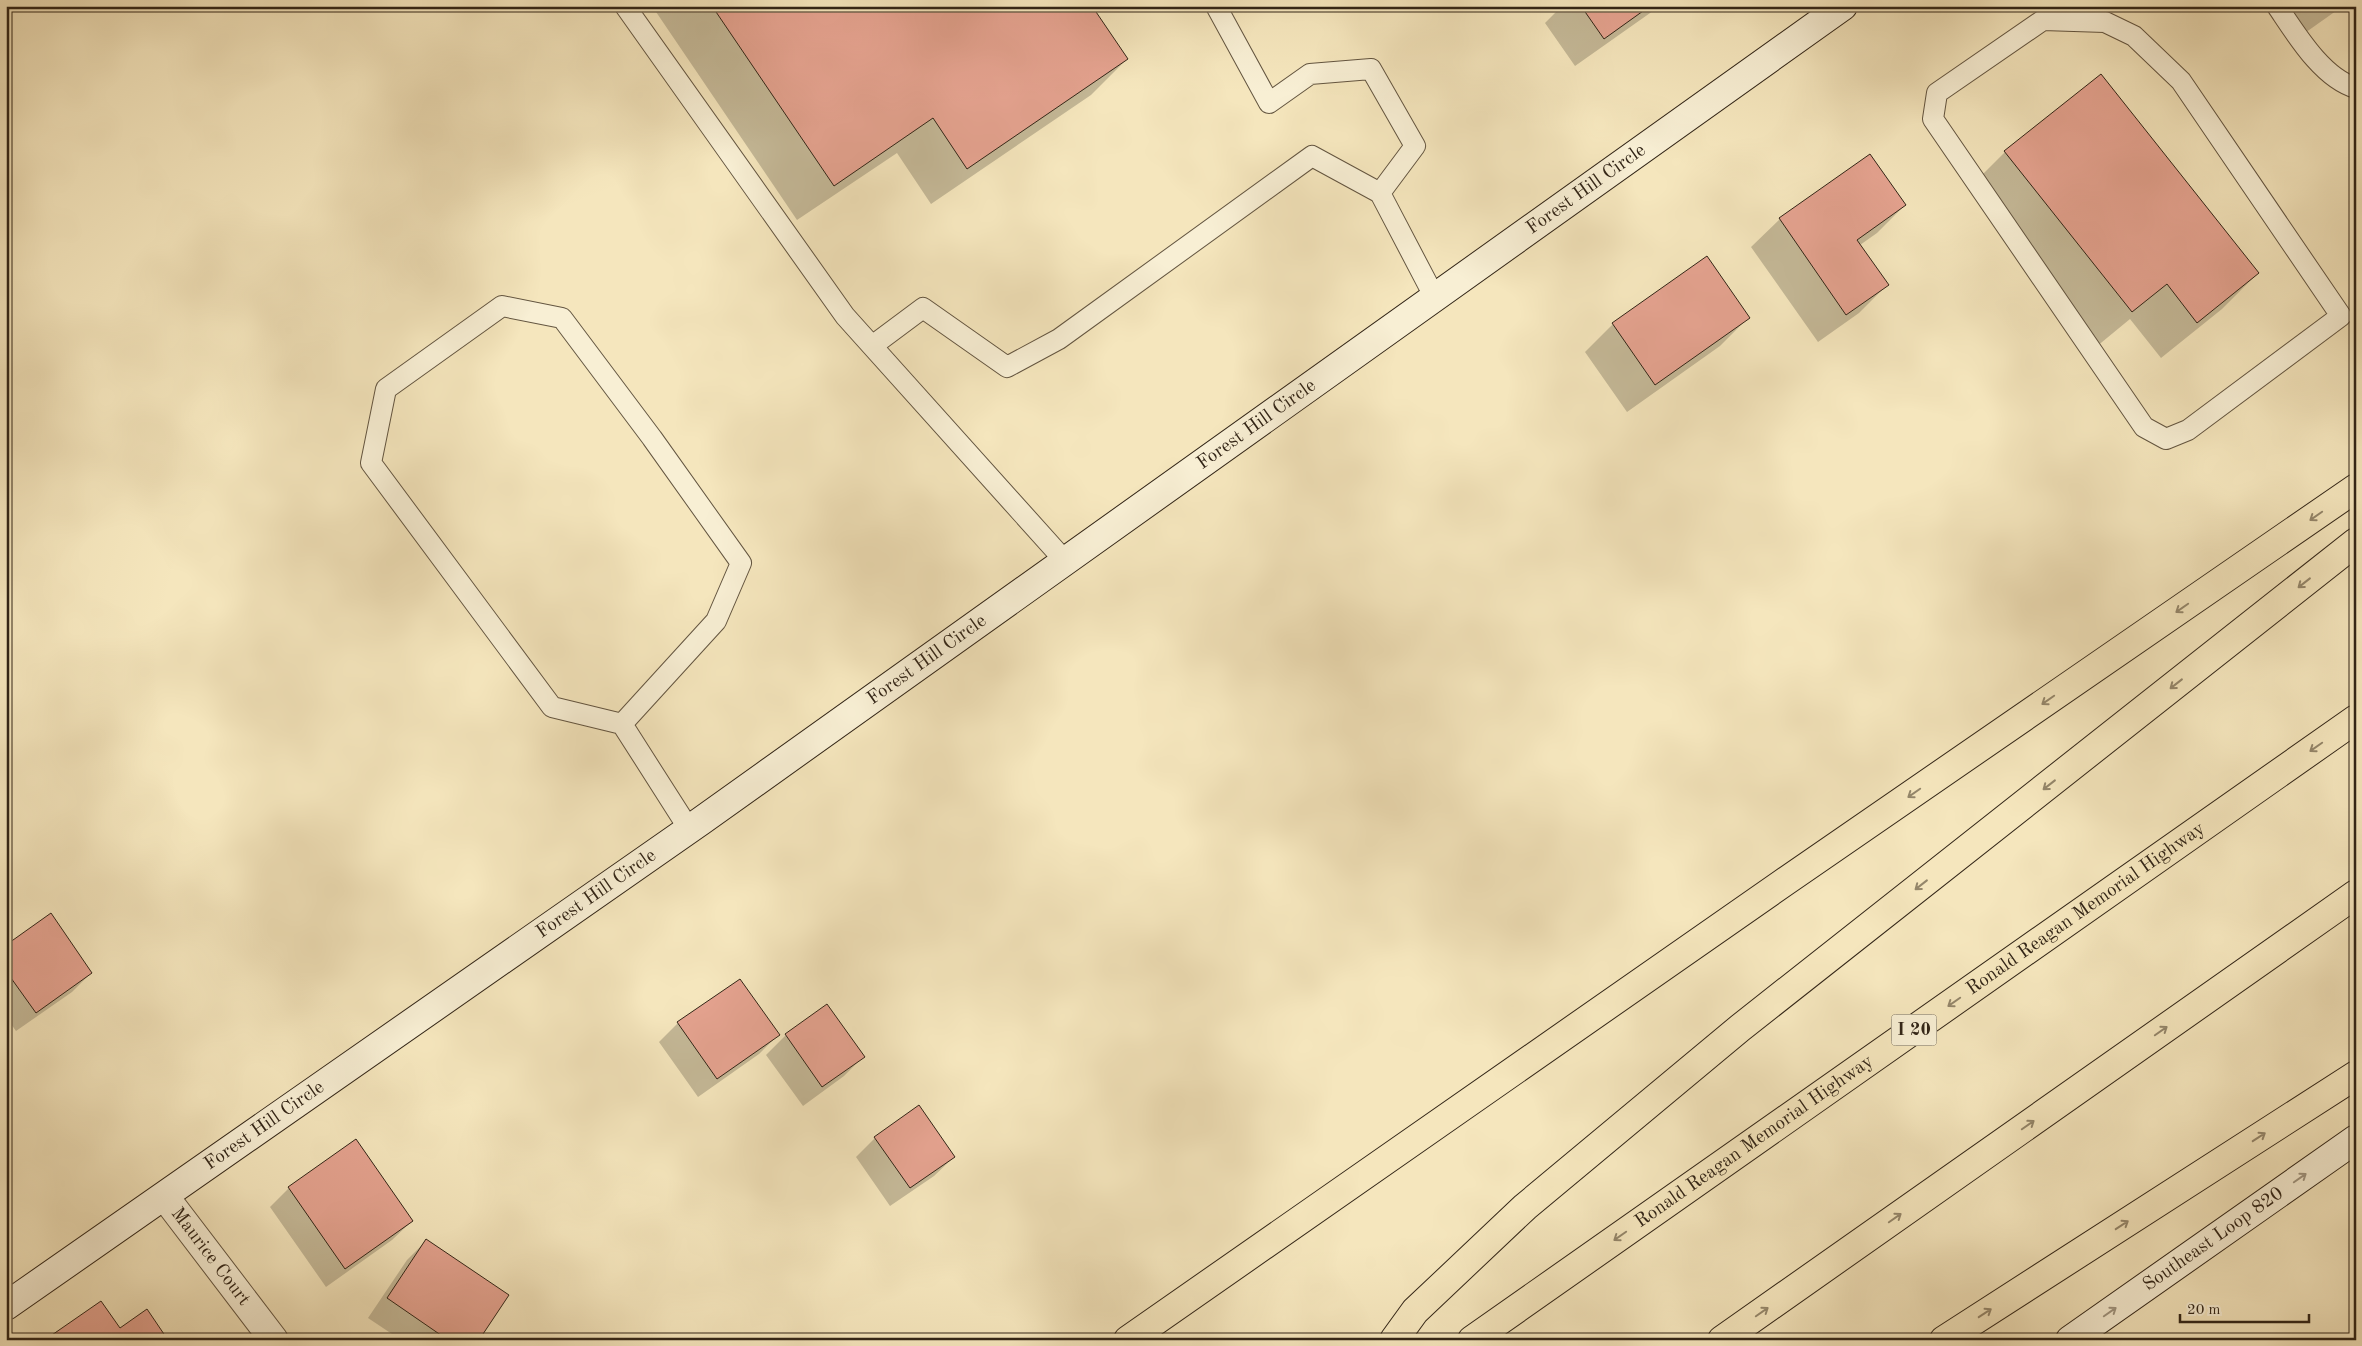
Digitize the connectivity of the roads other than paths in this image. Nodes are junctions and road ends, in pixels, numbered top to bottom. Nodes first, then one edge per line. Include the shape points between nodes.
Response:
1 (625, 6) edge
2 (1216, 6) edge
3 (1843, 6) edge
4 (2277, 6) edge
5 (2038, 13) edge
6 (2354, 90) edge
7 (1380, 193) junction
8 (1434, 298) junction
9 (872, 346) junction
10 (2356, 488) edge
11 (2356, 542) edge
12 (1065, 561) junction
13 (2356, 719) edge
14 (622, 724) junction
15 (689, 829) junction
16 (2356, 894) edge
17 (2356, 1075) edge
18 (2356, 1139) edge
19 (165, 1197) junction
20 (6, 1306) edge
21 (274, 1340) edge
22 (1128, 1340) edge
23 (1394, 1340) edge
24 (1472, 1340) edge
25 (1722, 1340) edge
26 (1944, 1340) edge
27 (2070, 1340) edge

1 - 9 lane via 845,316
2 - 7 lane via 1269,103 1310,74 1371,68 1415,146
3 - 8 street, Forest Hill Circle
4 - 6 lane via 2326,70
5 - 5 lane via 2105,22 2134,36 2181,81 2341,316 2188,430 2166,439 2144,427 1933,120 1937,93
7 - 8 lane
7 - 9 lane via 1312,156 1059,339 1006,367 923,308
8 - 12 street, Forest Hill Circle
9 - 12 lane
10 -> 22 highway
11 -> 23 highway via 1732,1035 1525,1207 1416,1312
12 - 15 street, Forest Hill Circle
13 -> 24 highway, Ronald Reagan Memorial Highway / I 20
14 - 14 lane via 716,621 741,563 562,318 502,306 386,388 371,463 552,707
14 - 15 lane
15 - 19 street, Forest Hill Circle
25 -> 16 highway
26 -> 17 highway
27 -> 18 street, Southeast Loop 820
19 - 20 street, Forest Hill Circle
19 - 21 street, Maurice Court

